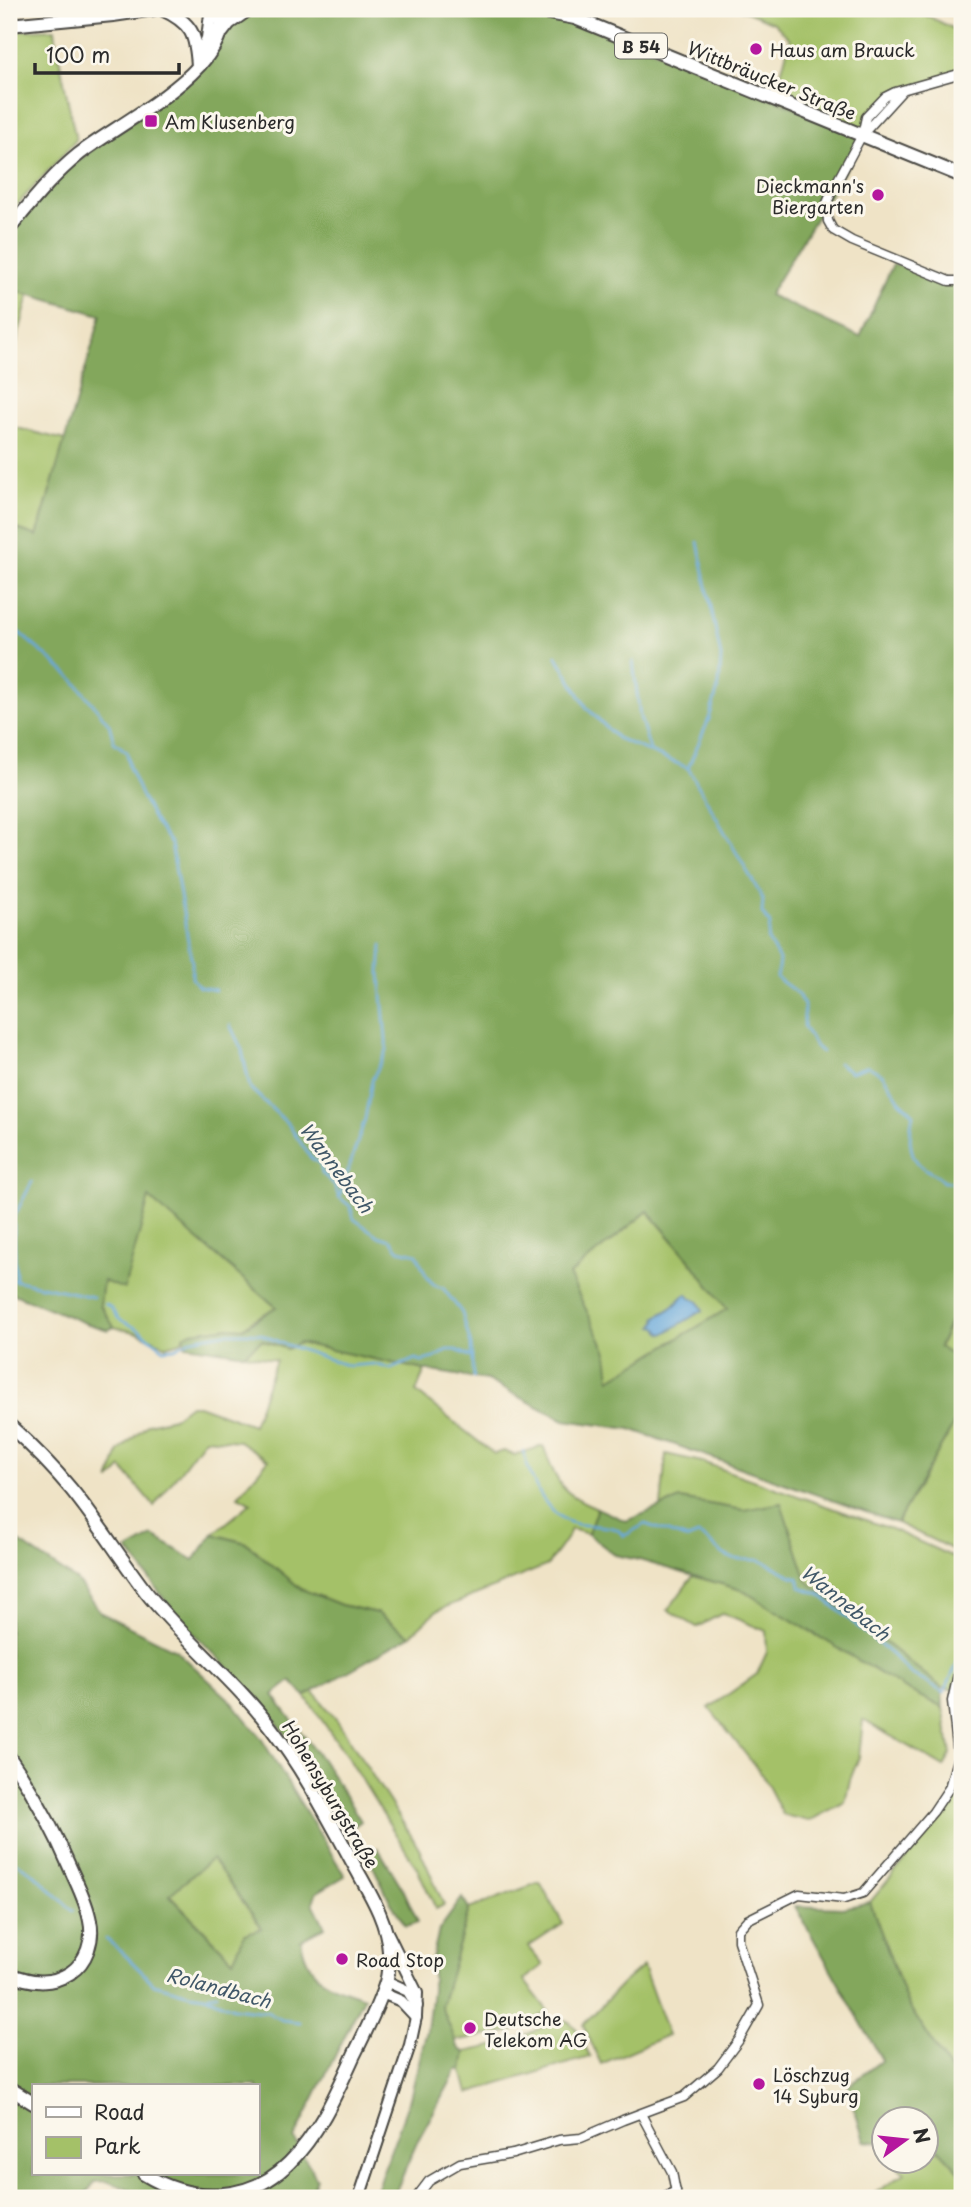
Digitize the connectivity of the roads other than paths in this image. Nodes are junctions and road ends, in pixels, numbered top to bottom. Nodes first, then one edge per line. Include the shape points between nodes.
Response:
1 (155, 9) edge
2 (162, 9) edge
3 (214, 9) edge
4 (220, 9) edge
5 (248, 9) edge
6 (528, 9) edge
7 (9, 25) edge
8 (222, 32) junction
9 (198, 66) junction
10 (962, 73) edge
11 (862, 135) junction
12 (962, 176) edge
13 (9, 229) edge
14 (962, 279) edge
15 (9, 1425) edge
16 (962, 1667) edge
17 (9, 1757) edge
18 (385, 1928) junction
19 (9, 1974) edge
20 (384, 1987) junction
21 (417, 2011) junction
22 (9, 2088) edge
23 (32, 2102) edge
24 (640, 2114) junction
25 (147, 2176) edge
26 (676, 2194) edge
27 (359, 2198) edge
28 (416, 2198) edge
29 (661, 2198) edge

1 - 7 main road
2 - 9 main road via 189,27
3 - 9 main road
4 - 8 main road
5 - 8 main road
6 - 11 main road, Wittbräucker Straße / B 54 via 575,18
8 - 9 main road
9 - 13 main road via 167,95 70,162
10 - 11 street via 885,97 866,117
11 - 12 main road, Wittbräucker Straße / B 54
11 - 14 street via 827,203 833,230 949,281
15 - 18 main road, Hohensyburgstraße via 72,1490 177,1628 271,1727 374,1900
16 - 24 street via 952,1701 958,1756 949,1788 933,1812 863,1893 844,1899 799,1894 741,1925 737,1936 759,2002 756,2012 712,2073 684,2097
17 - 19 main road via 54,1833 81,1893 91,1929 86,1955 72,1972 49,1982
18 - 20 main road, Hohensyburgstraße via 389,1950
18 - 21 street via 412,1980
20 - 21 street via 408,1992
20 - 25 main road, Hohensyburgstraße via 335,2095 297,2156 282,2170 237,2193 205,2196
21 - 27 street
22 - 23 main road
24 - 26 street via 667,2160
24 - 28 street via 581,2138 460,2163 429,2181
26 - 29 street

